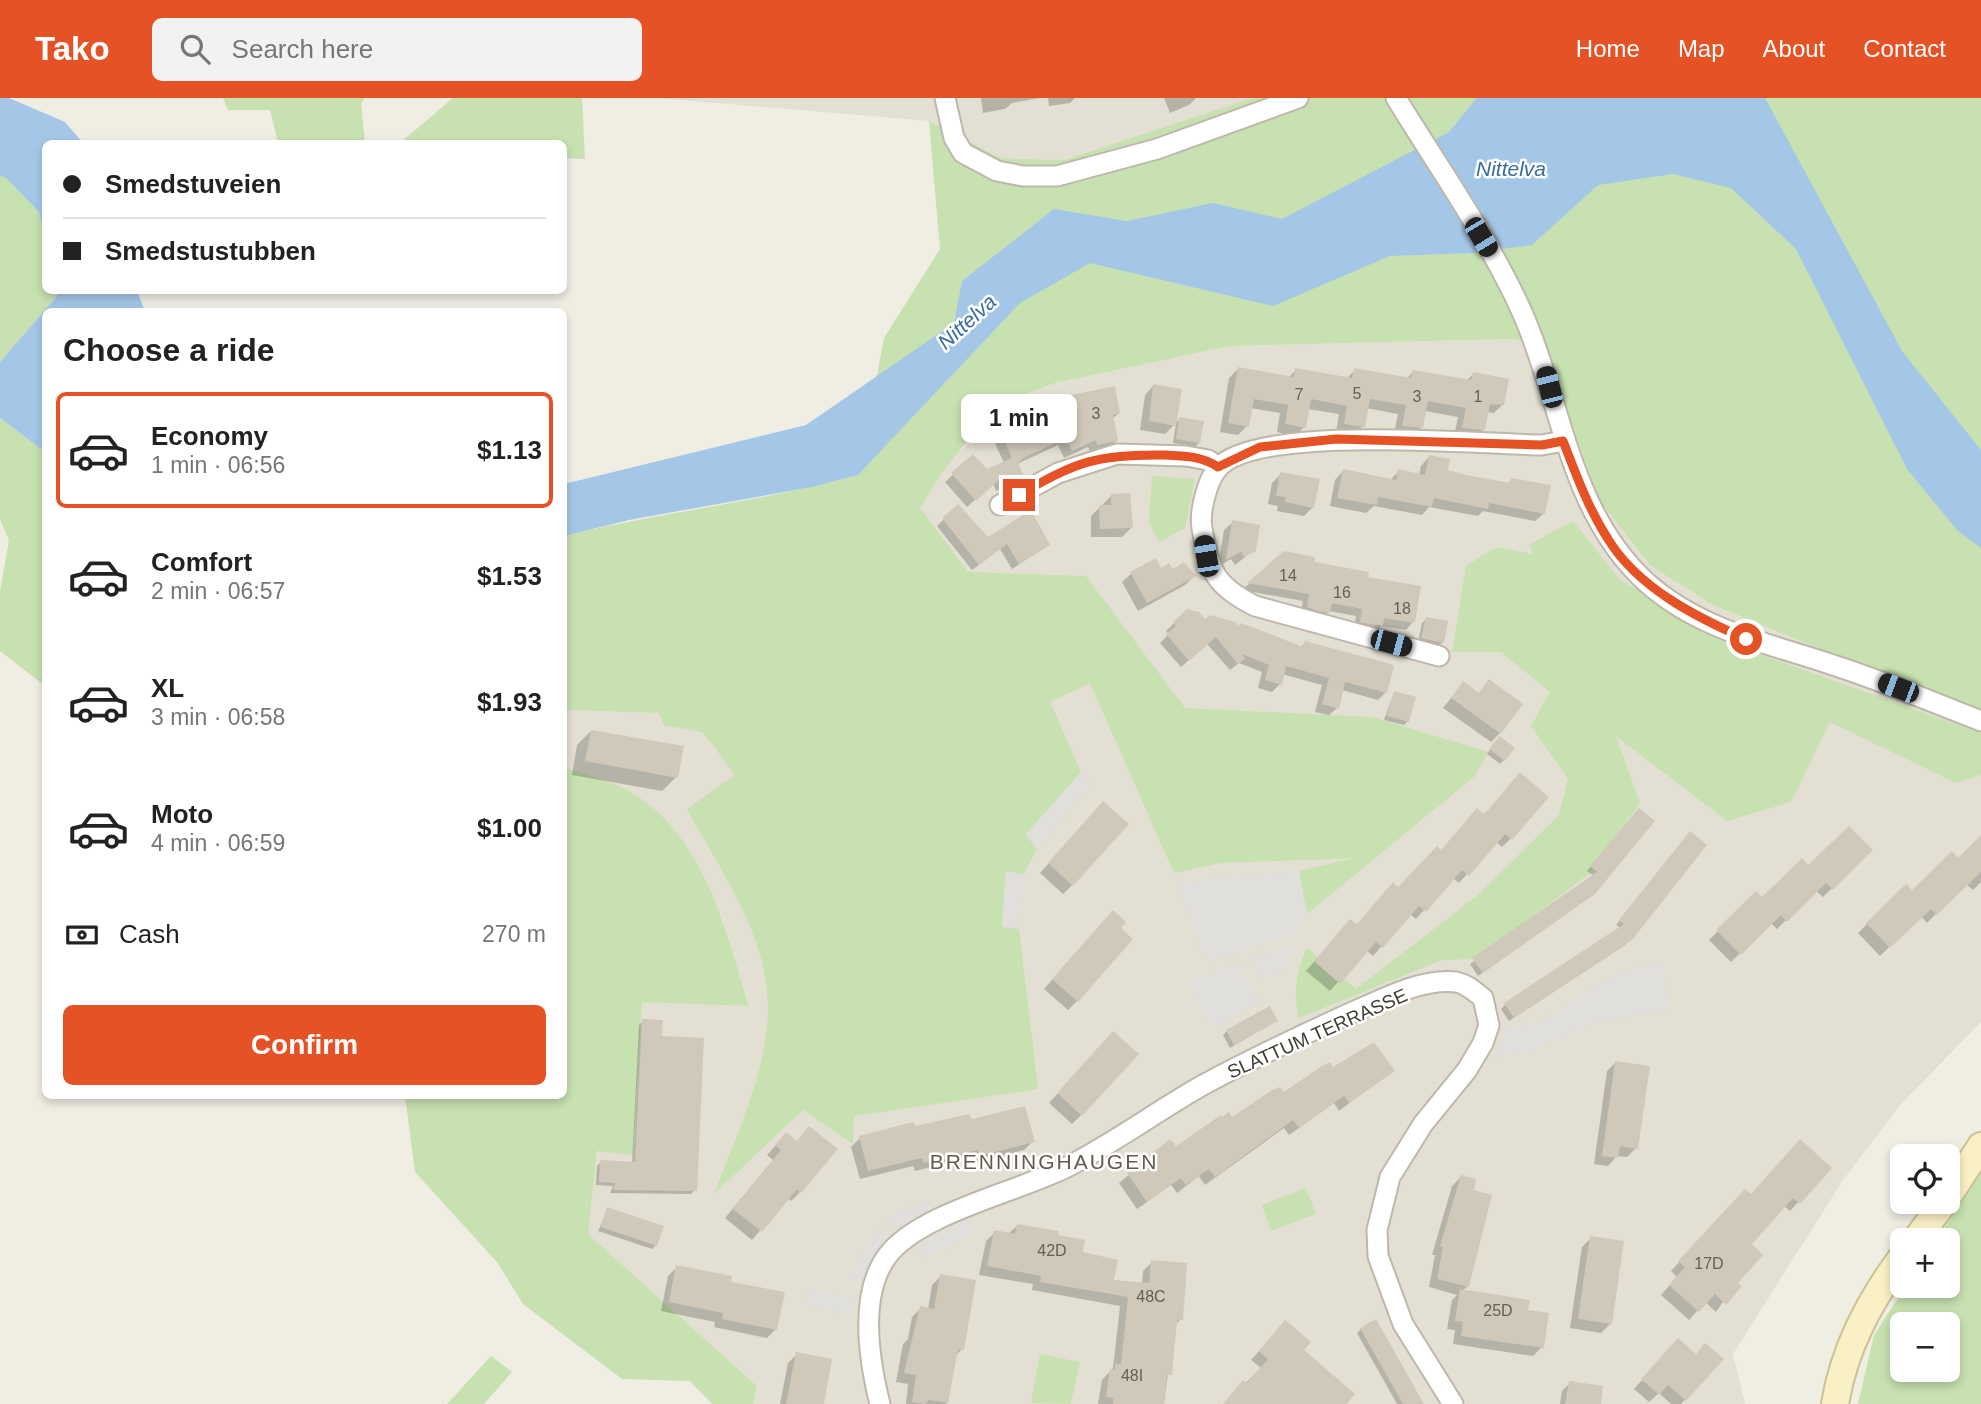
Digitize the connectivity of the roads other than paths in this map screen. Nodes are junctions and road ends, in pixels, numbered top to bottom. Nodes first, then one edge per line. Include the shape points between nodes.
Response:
1 (945, 98) edge
2 (1298, 98) edge
3 (1396, 98) edge
4 (1563, 441) junction
5 (1218, 467) junction
6 (1000, 505) dead end
7 (1440, 656) dead end
8 (1981, 721) edge
9 (1981, 1146) edge
10 (1960, 1178) edge
11 (1890, 1276) edge
12 (880, 1404) edge
13 (1453, 1404) edge
14 (1835, 1404) edge

1 - 2 street via 954,138 963,153 997,171 1056,176 1157,149
3 - 4 street via 1495,261 1543,360
4 - 5 street via 1542,445 1312,440 1260,447
4 - 8 street via 1587,503 1609,542 1647,583 1703,620 1746,639 1831,664
5 - 6 street via 1186,456 1117,454 1058,472
5 - 7 street via 1200,522 1215,578 1230,594 1255,606
9 - 10 main road
11 - 14 main road via 1861,1321 1843,1365
12 - 13 street, SLATTUM TERRASSE via 871,1356 872,1294 887,1256 903,1240 975,1203 1081,1160 1202,1086 1295,1038 1383,999 1429,984 1457,982 1483,998 1489,1025 1467,1070 1423,1124 1390,1177 1377,1230 1378,1256 1399,1314

